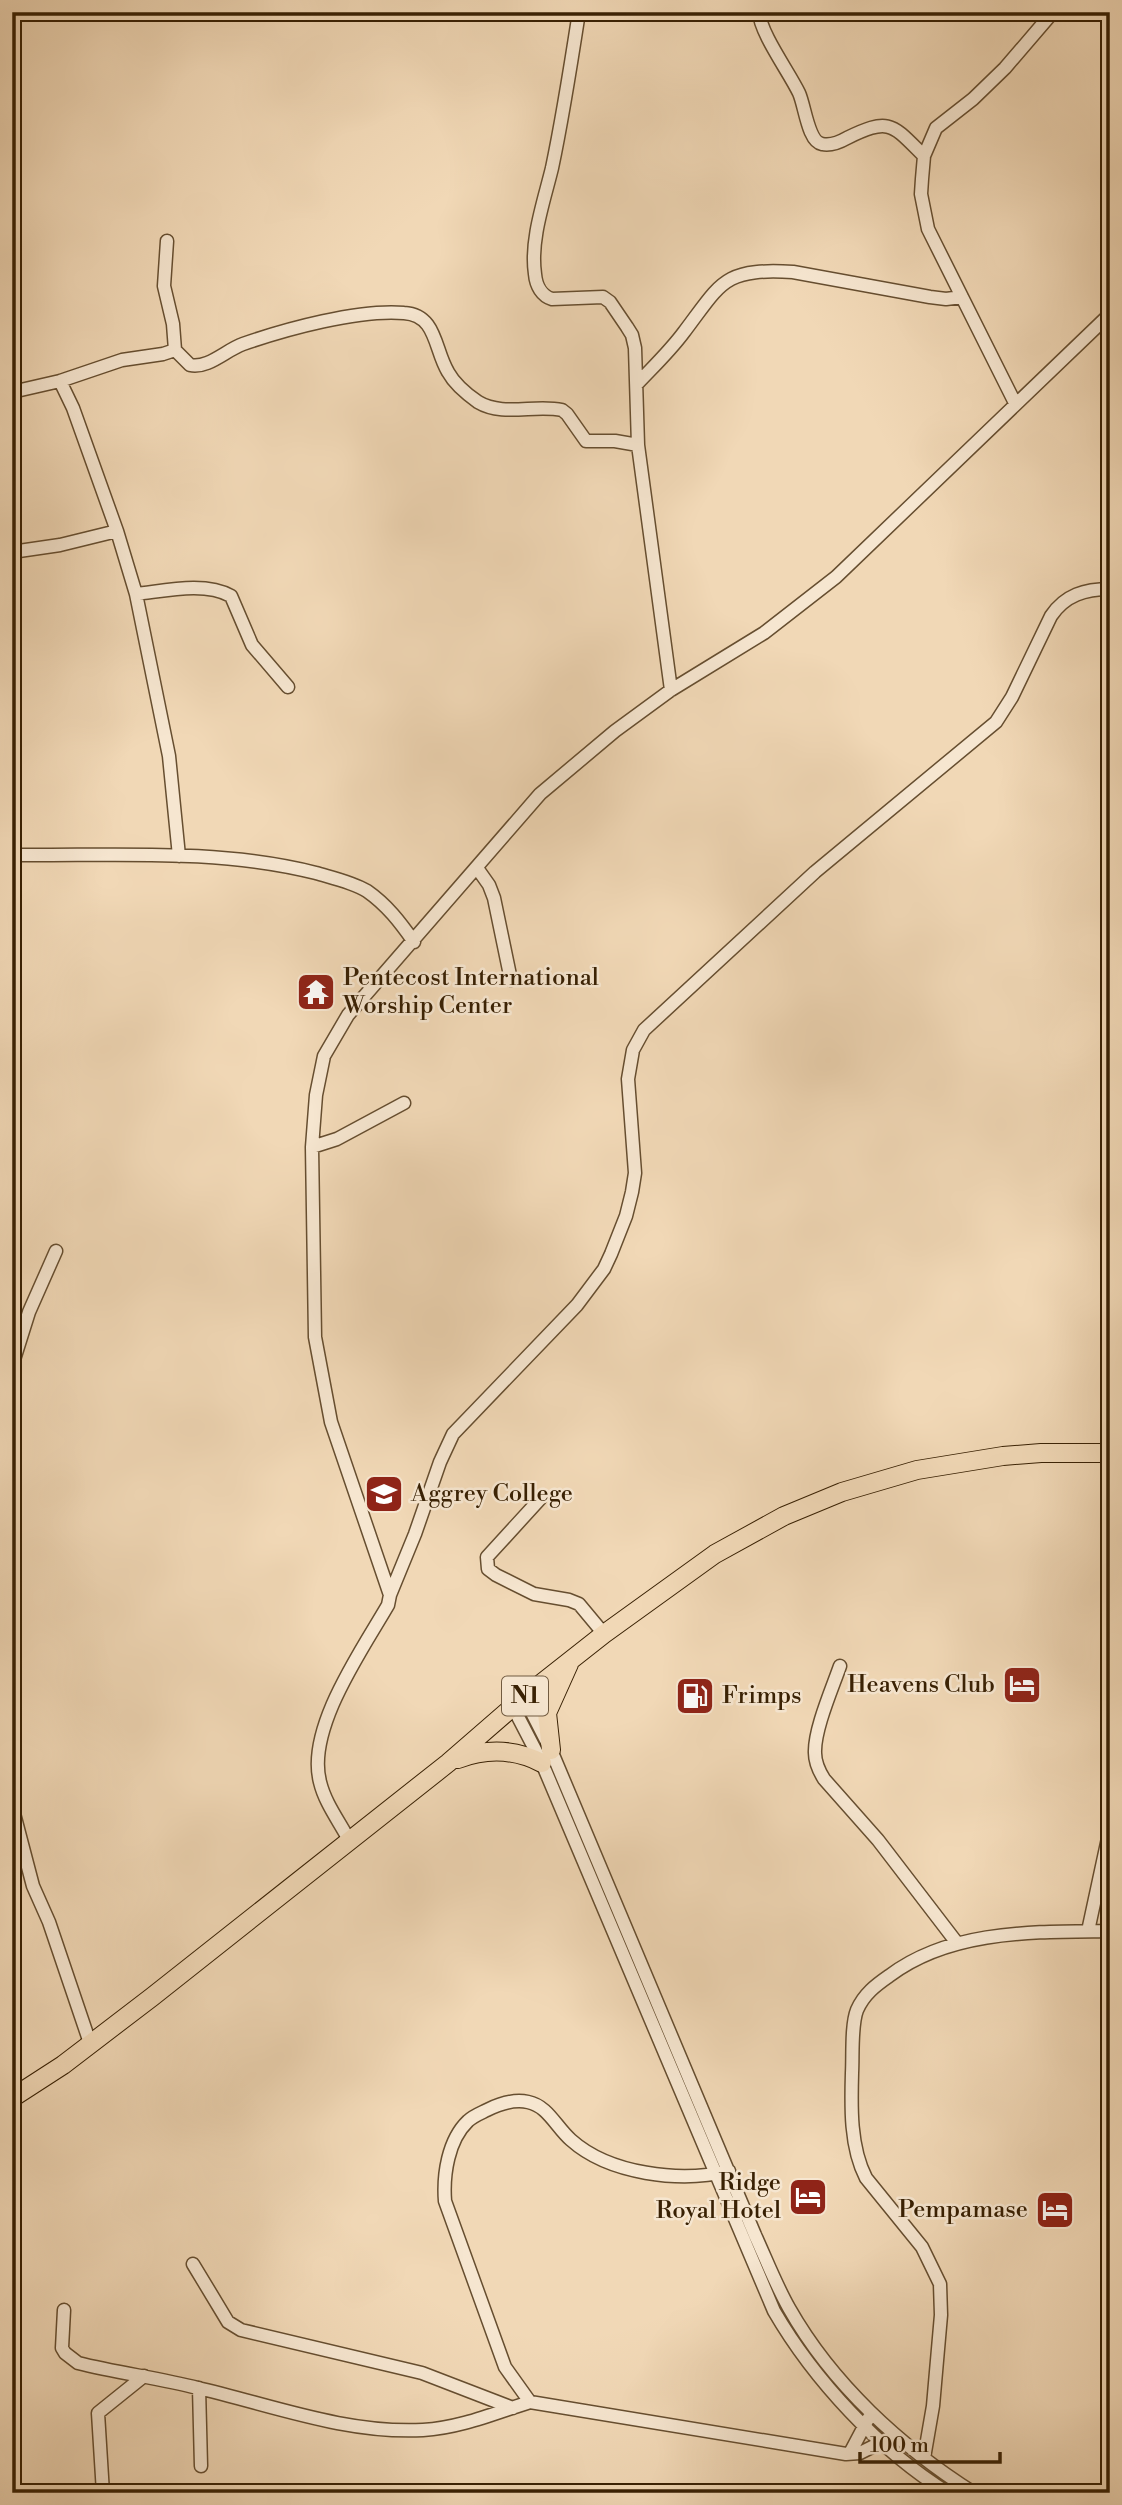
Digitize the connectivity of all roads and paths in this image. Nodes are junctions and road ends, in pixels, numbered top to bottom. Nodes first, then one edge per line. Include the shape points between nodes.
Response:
1 (579, 12) edge
2 (759, 12) edge
3 (1053, 12) edge
4 (924, 156) junction
5 (167, 241) dead end
6 (962, 297) junction
7 (1110, 314) edge
8 (175, 350) junction
9 (60, 381) junction
10 (637, 384) junction
11 (12, 393) edge
12 (1015, 403) junction
13 (638, 445) junction
14 (117, 531) junction
15 (12, 552) edge
16 (1110, 589) edge
17 (136, 594) junction
18 (288, 687) dead end
19 (671, 690) junction
20 (12, 855) edge
21 (178, 856) junction
22 (477, 868) junction
23 (414, 942) junction
24 (511, 980) dead end
25 (404, 1103) dead end
26 (312, 1147) junction
27 (56, 1251) dead end
28 (12, 1366) edge
29 (1110, 1453) edge
30 (540, 1499) dead end
31 (390, 1595) junction
32 (604, 1634) junction
33 (570, 1663) junction
34 (840, 1666) dead end
35 (519, 1702) junction
36 (547, 1757) junction
37 (448, 1763) junction
38 (12, 1807) edge
39 (1110, 1829) edge
40 (349, 1840) junction
41 (1088, 1931) junction
42 (1110, 1931) edge
43 (957, 1943) junction
44 (90, 2043) junction
45 (12, 2098) edge
46 (729, 2171) junction
47 (715, 2174) junction
48 (193, 2264) dead end
49 (64, 2309) dead end
50 (144, 2376) junction
51 (199, 2388) junction
52 (530, 2402) junction
53 (513, 2408) junction
54 (869, 2420) junction
55 (882, 2442) junction
56 (850, 2453) junction
57 (924, 2458) junction
58 (201, 2466) dead end
59 (958, 2488) edge
60 (103, 2493) edge
61 (948, 2493) edge
62 (974, 2493) edge

1 - 10 street via 535,246 535,277 546,297 597,296 610,302 632,335
2 - 4 street via 805,105 815,142 833,144 870,127 891,126
3 - 4 street via 1005,68 936,128
4 - 6 street via 921,194 928,229
5 - 8 street via 164,286
6 - 10 street via 930,298 793,272 746,273 711,294 668,352
6 - 12 street
7 - 12 street
8 - 9 street via 122,360
8 - 13 street via 183,360 205,365 233,348 314,325 389,312 418,315 431,330 452,379 477,401 501,409 562,410 586,441
9 - 11 street
9 - 14 street
10 - 13 street
12 - 19 street via 836,577 764,633
13 - 19 street
14 - 15 street
14 - 17 street
16 - 31 street via 1080,592 1059,604 996,722 816,872 644,1030 633,1050 628,1079 635,1173 626,1216 611,1254 577,1305 453,1434
17 - 18 street via 197,589 225,592 231,596 252,645
17 - 21 street via 169,756
19 - 22 street via 540,794
20 - 21 street
21 - 23 street via 279,864 334,878 385,904
22 - 23 street
22 - 24 street via 494,898
23 - 26 street via 348,1015 324,1056
25 - 26 street via 337,1139
26 - 31 street via 314,1320 321,1374 331,1422
27 - 28 street
29 - 32 highway, N1 via 1003,1456 918,1470 842,1492 784,1516 715,1554
30 - 32 street via 487,1557 488,1569 534,1594 579,1604
31 - 40 street via 320,1735 320,1784
32 - 33 highway, N1
33 - 35 highway, N1
33 - 36 highway via 547,1713
34 - 43 street via 816,1740 818,1769
35 - 36 street
35 - 37 highway, N1
36 - 37 highway via 491,1751
36 - 46 street
36 - 47 street
37 - 40 highway, N1
38 - 44 street via 25,1863
39 - 41 street
40 - 44 highway, N1
41 - 42 street
41 - 43 street
43 - 57 street via 901,1967 866,1995 855,2014 853,2127 860,2165 922,2246 940,2284 933,2406
44 - 45 highway, N1
46 - 47 street
46 - 54 street via 790,2311
47 - 52 street via 622,2169 577,2146 542,2107 527,2101 496,2105 470,2119 458,2133 446,2171 445,2201 505,2367
47 - 54 street via 778,2318 822,2380
48 - 53 street via 228,2322 241,2330 422,2373
49 - 50 street via 62,2348 73,2360
50 - 51 street
50 - 60 street via 98,2413
51 - 53 street via 289,2412 397,2430 449,2427
51 - 58 street
52 - 53 street
52 - 56 street
54 - 55 street
54 - 56 street
54 - 57 street
55 - 56 street
55 - 61 street
57 - 59 street
59 - 62 street

